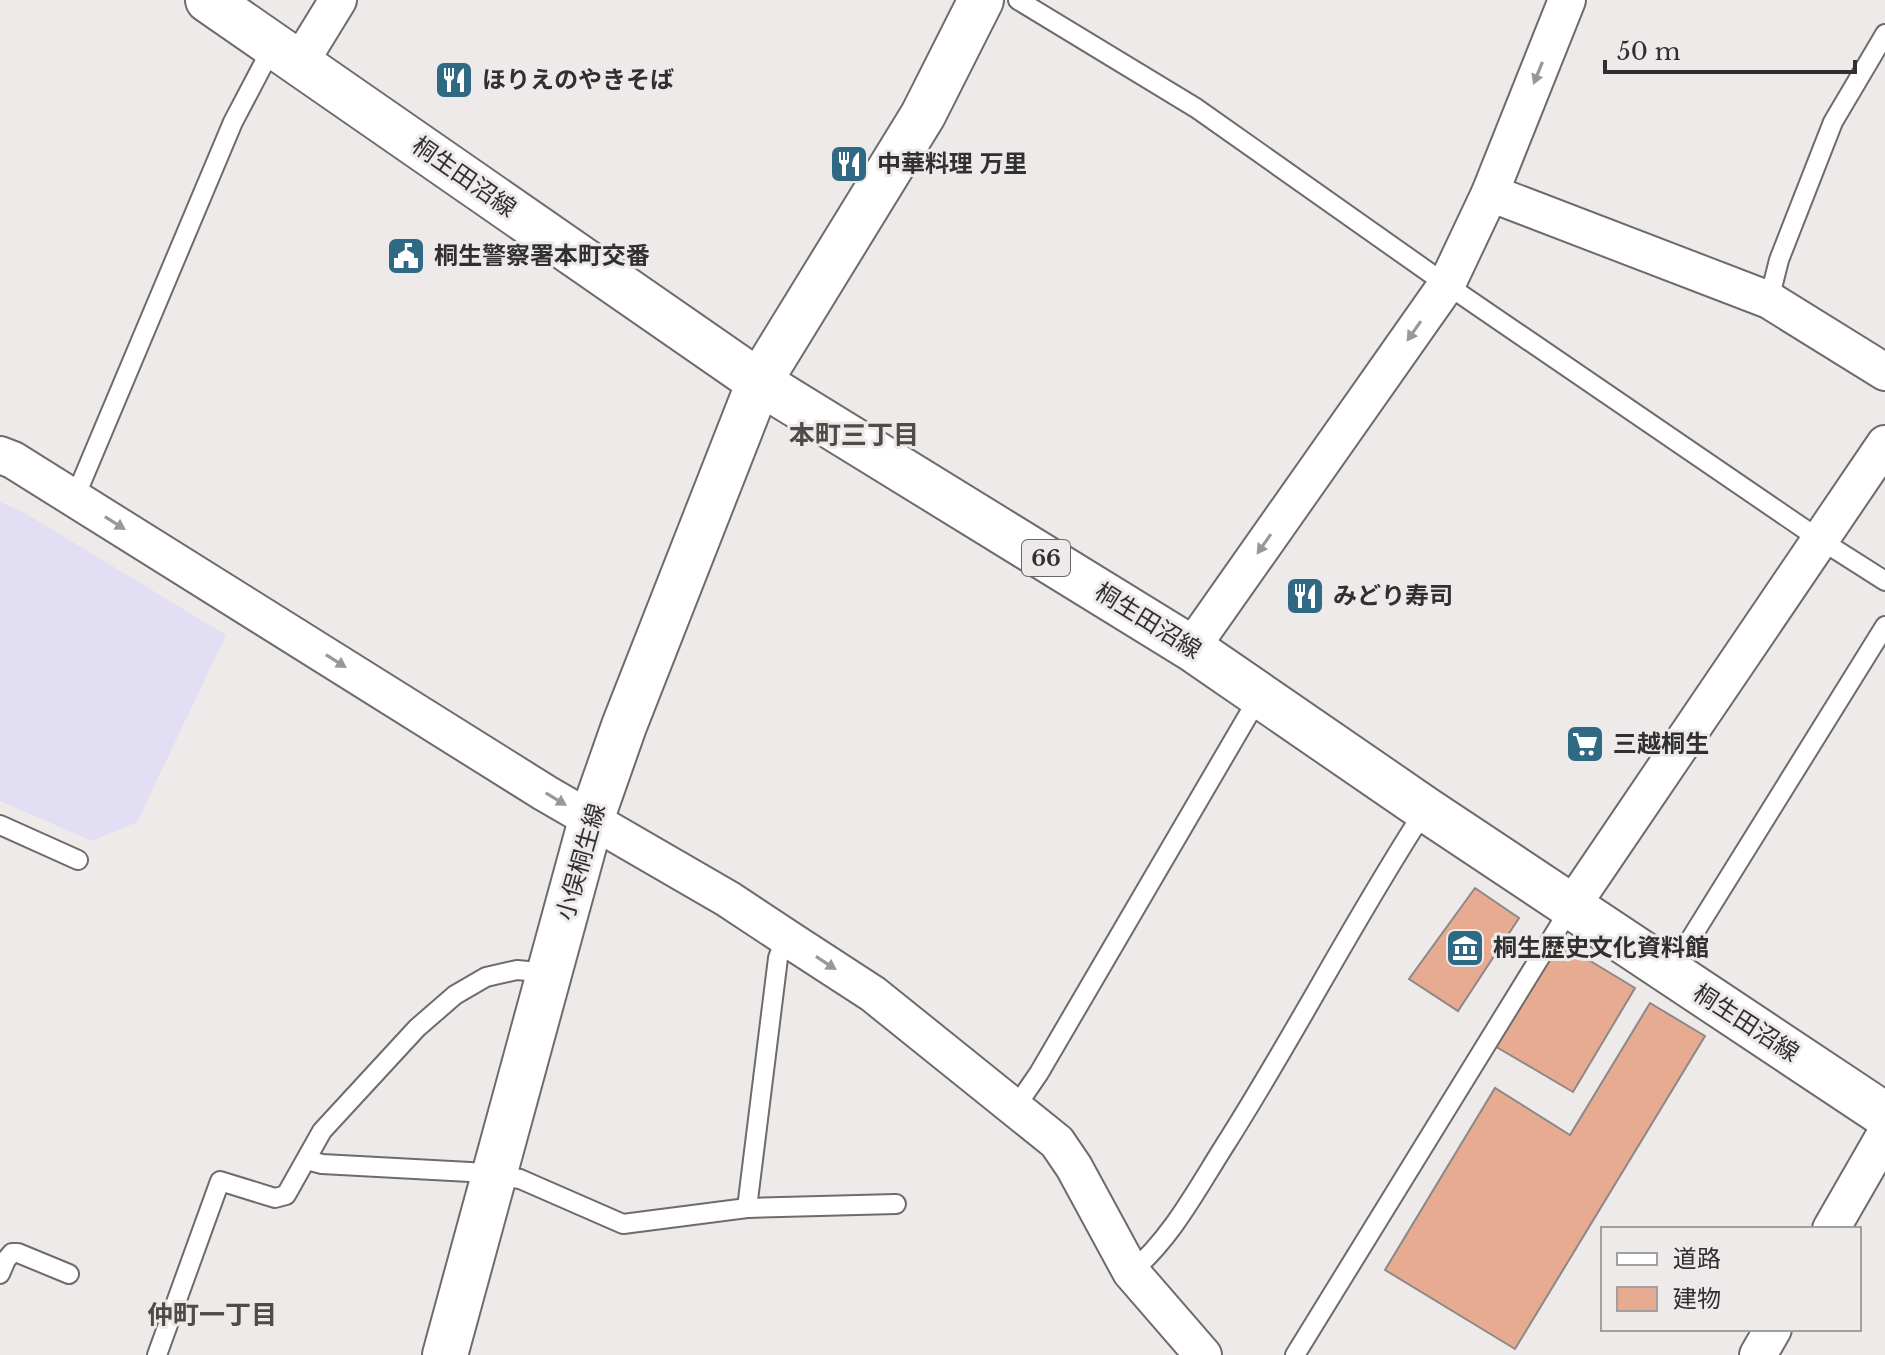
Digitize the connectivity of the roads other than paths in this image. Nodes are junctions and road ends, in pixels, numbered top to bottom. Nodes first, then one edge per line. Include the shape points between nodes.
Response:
1 (208, 0) edge
2 (338, 0) edge
3 (981, 0) edge
4 (1018, 0) edge
5 (1567, 0) edge
6 (1885, 34) edge
7 (287, 53) junction
8 (1490, 193) junction
9 (1447, 284) junction
10 (1769, 300) junction
11 (1885, 372) edge
12 (759, 382) junction
13 (1885, 444) edge
14 (0, 455) edge
15 (73, 497) junction
16 (1819, 539) junction
17 (1885, 581) edge
18 (1885, 626) edge
19 (1191, 648) junction
20 (1260, 695) junction
21 (1425, 809) junction
22 (591, 820) junction
23 (0, 825) edge
24 (78, 860) dead end
25 (1571, 907) junction
26 (786, 937) junction
27 (1670, 972) junction
28 (550, 973) junction
29 (1015, 1108) junction
30 (1885, 1115) edge
31 (1885, 1135) edge
32 (307, 1160) junction
33 (495, 1176) junction
34 (896, 1204) dead end
35 (747, 1208) junction
36 (1832, 1227) edge
37 (1131, 1272) junction
38 (0, 1274) edge
39 (69, 1274) dead end
40 (1772, 1331) edge
41 (157, 1355) edge
42 (445, 1355) edge
43 (1203, 1355) edge
44 (1295, 1355) edge
45 (1758, 1355) edge

1 - 7 main road, 桐生田沼線 / 66
2 - 7 street
3 - 12 main road, 小俣桐生線 via 923,115
4 - 9 lane via 1196,108
5 -> 8 street
6 - 10 lane via 1833,122 1779,260
7 - 12 main road, 桐生田沼線 / 66
7 - 15 lane via 233,122
8 - 9 street
8 - 10 street
9 - 16 lane
9 -> 19 street
10 - 11 street
12 - 19 main road, 桐生田沼線 / 66
12 - 22 main road, 小俣桐生線
13 - 16 street
14 - 15 street
15 -> 22 street
16 - 17 lane
16 - 25 street
18 - 27 lane
19 - 20 main road, 桐生田沼線 / 66
20 - 21 main road, 桐生田沼線 / 66
20 - 29 lane
21 - 25 main road, 桐生田沼線 / 66
21 - 37 lane via 1231,1136 1157,1246
22 - 26 street
22 - 28 main road, 小俣桐生線
23 - 24 lane
25 - 27 main road, 桐生田沼線 / 66
25 - 44 lane
26 -> 29 street via 873,994
26 - 35 lane via 778,958
27 - 30 main road, 桐生田沼線 / 66
28 - 32 lane via 517,970 486,977 455,995 363,1084 322,1131
28 - 33 main road, 小俣桐生線
29 - 37 street via 1067,1154
31 - 36 street
32 - 33 lane
32 - 41 lane via 286,1195 275,1198 220,1181
33 - 35 lane via 520,1179 623,1224
33 - 42 main road, 小俣桐生線
34 - 35 lane
37 - 43 street
38 - 39 lane via 12,1253
40 - 45 street

